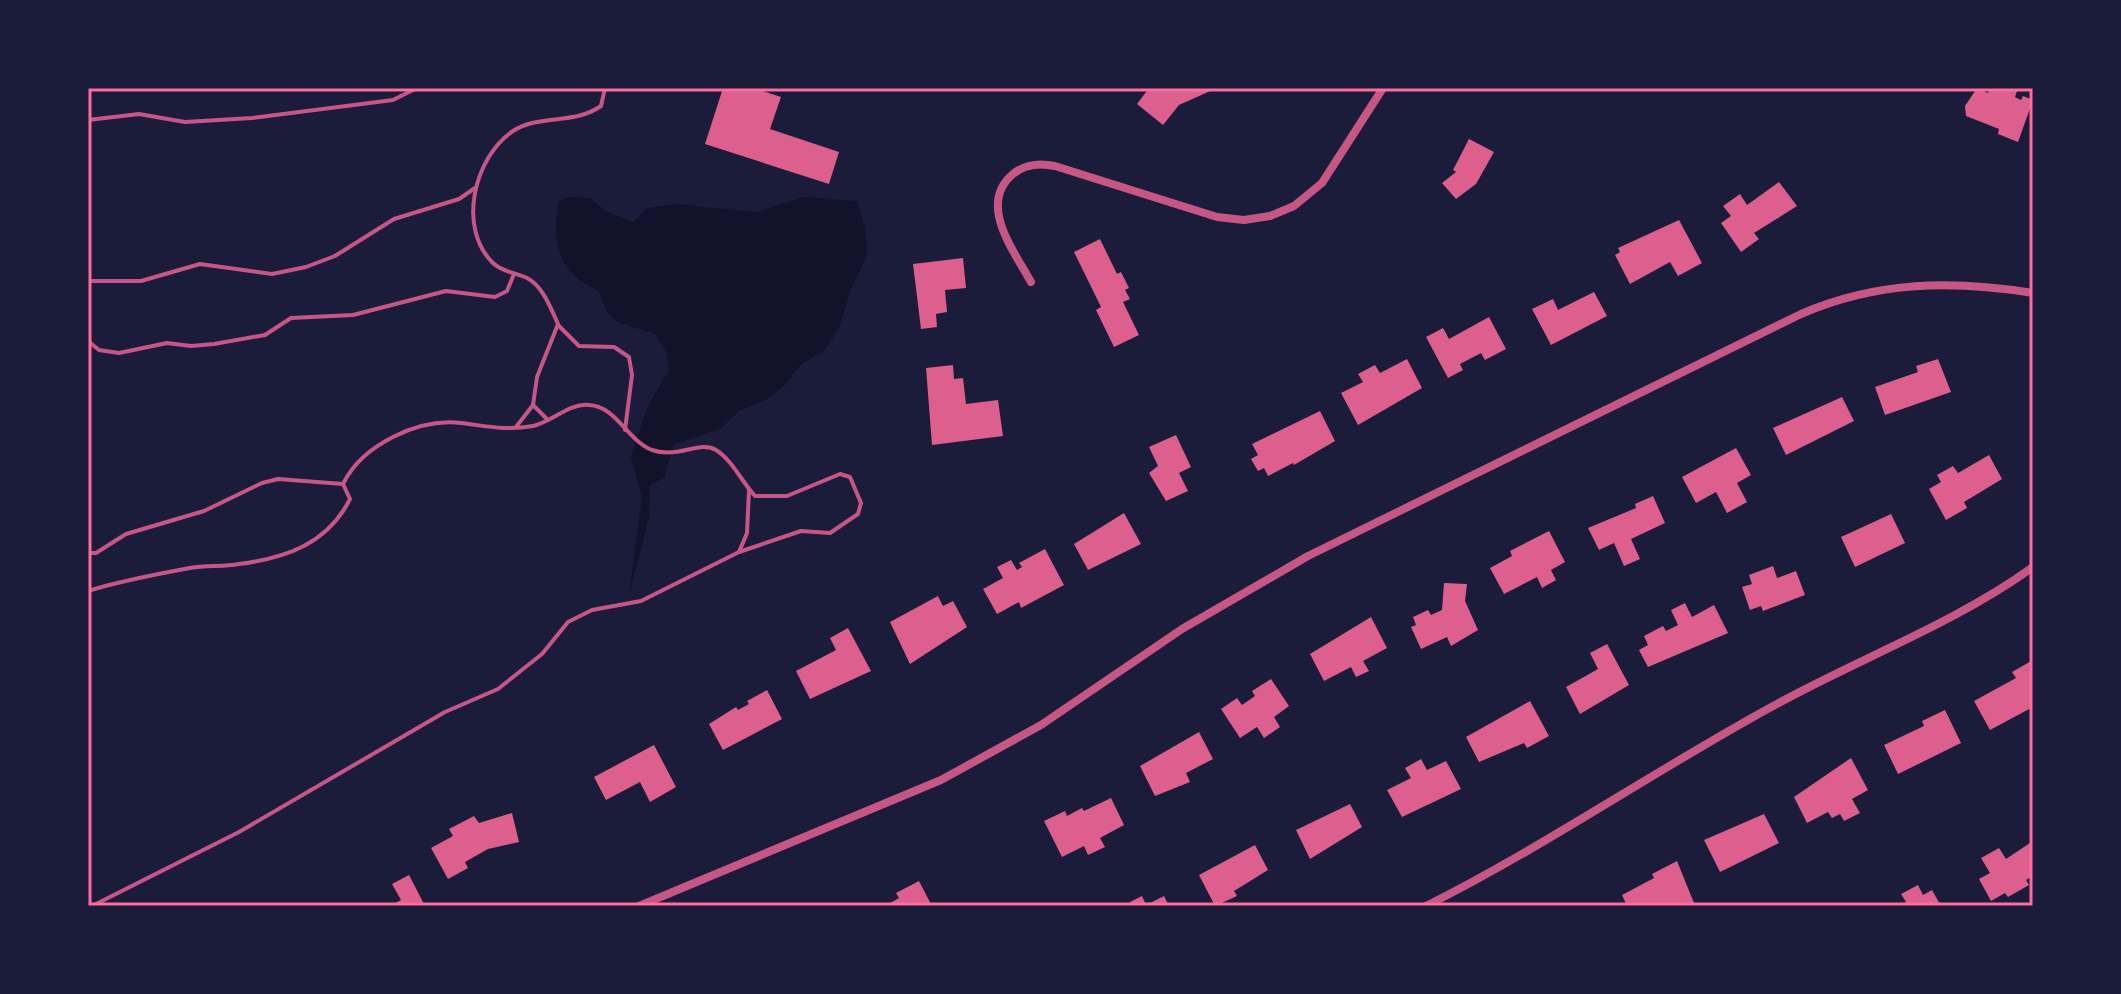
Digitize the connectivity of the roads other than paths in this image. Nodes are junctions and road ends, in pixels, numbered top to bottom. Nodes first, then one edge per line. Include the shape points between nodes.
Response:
1 (417, 88) edge
2 (605, 88) edge
3 (1383, 88) edge
4 (88, 120) edge
5 (475, 188) junction
6 (514, 274) junction
7 (88, 281) edge
8 (1031, 282) dead end
9 (2033, 293) edge
10 (558, 324) junction
11 (88, 341) edge
12 (533, 405) junction
13 (548, 420) junction
14 (514, 429) junction
15 (625, 430) junction
16 (343, 484) junction
17 (749, 490) junction
18 (739, 552) junction
19 (88, 553) edge
20 (2033, 567) edge
21 (88, 591) edge
22 (92, 906) edge
23 (639, 906) edge
24 (1426, 906) edge

1 - 4 lane via 393,100 252,118 185,122 139,114
2 - 5 lane via 601,106 588,115 529,124 512,132
3 - 8 street via 1322,183 1294,206 1261,218 1217,217 1055,166 1021,169 1002,187 998,212
5 - 6 lane via 473,206 485,250 494,264
5 - 7 lane via 459,199 394,219 335,256 306,267 272,274 200,264 141,281
6 - 10 lane via 529,279 546,298
6 - 11 lane via 507,291 495,297 446,291 353,315 291,318 265,335 214,344 167,343 119,353 99,350
9 - 23 street via 1965,285 1897,286 1847,296 1801,314 1332,543 1182,629 1041,725 941,780
10 - 12 lane via 537,377
10 - 15 lane via 579,346 614,347 629,357
12 - 13 lane
12 - 14 lane
13 - 14 lane
13 - 15 lane via 591,404
14 - 16 lane via 434,423 407,431 358,461
15 - 17 lane via 652,450 677,455 712,448
16 - 19 lane via 278,479 262,483 204,511 126,534
16 - 21 lane via 350,499 338,523 287,554 191,567
17 - 18 lane via 747,533
17 - 18 lane via 755,496 787,496 840,474 850,477 861,503 858,514 830,533 801,531
18 - 22 lane via 641,601 592,610 568,622 542,654 498,689 445,712 239,832
20 - 24 street via 1966,609 1775,705

